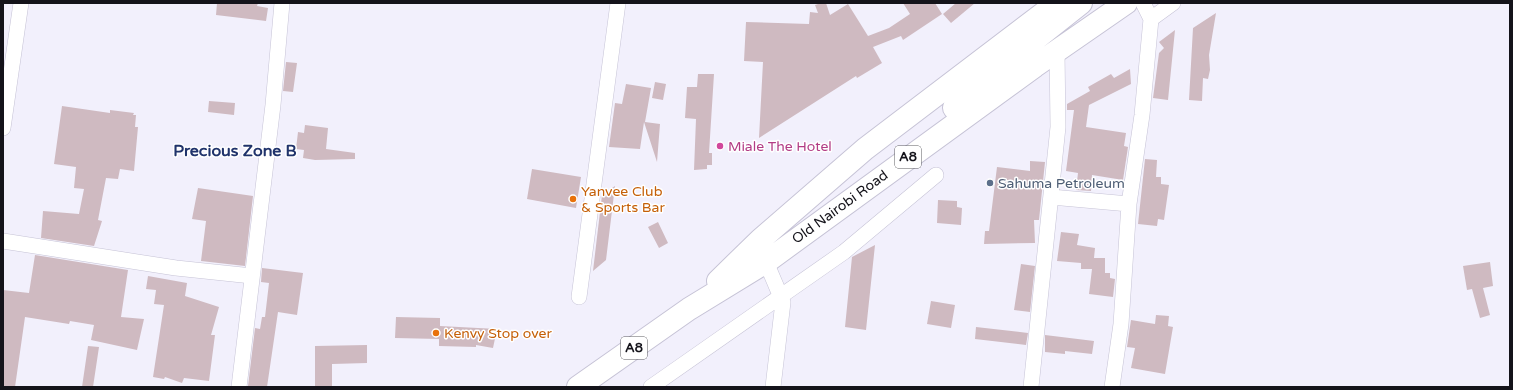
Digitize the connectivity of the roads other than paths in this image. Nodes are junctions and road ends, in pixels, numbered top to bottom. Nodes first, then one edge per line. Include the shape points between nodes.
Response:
1 (21, 3) edge
2 (282, 3) edge
3 (618, 3) edge
4 (1081, 3) edge
5 (1126, 3) edge
6 (1143, 3) edge
7 (1174, 3) edge
8 (1049, 6) edge
9 (1151, 19) junction
10 (1057, 51) junction
11 (8, 61) edge
12 (3, 128) edge
13 (936, 174) dead end
14 (880, 178) junction
15 (1051, 197) junction
16 (1129, 204) junction
17 (3, 241) edge
18 (766, 262) junction
19 (252, 276) junction
20 (579, 297) dead end
21 (781, 298) junction
22 (689, 309) junction
23 (239, 387) edge
24 (578, 387) edge
25 (651, 387) edge
26 (773, 387) edge
27 (1031, 387) edge
28 (1112, 387) edge

1 - 11 street
2 - 19 street via 273,105
3 - 20 street
4 - 14 highway via 946,115
5 - 10 highway, Old Nairobi Road / A8
6 - 9 street
7 - 9 street
8 - 22 highway, Old Nairobi Road / A8 via 865,149 760,240
9 - 16 street via 1142,115
10 - 14 highway, Old Nairobi Road / A8
10 - 15 street via 1058,128
11 - 12 street
13 - 21 street via 844,252
14 - 18 highway, Old Nairobi Road / A8
15 - 16 street
15 - 27 street
16 - 28 street via 1121,324
17 - 19 street via 176,268
18 - 21 street
18 - 22 highway, Old Nairobi Road / A8
19 - 23 street
21 - 25 street
21 - 26 street via 783,302
22 - 24 highway, Old Nairobi Road / A8

